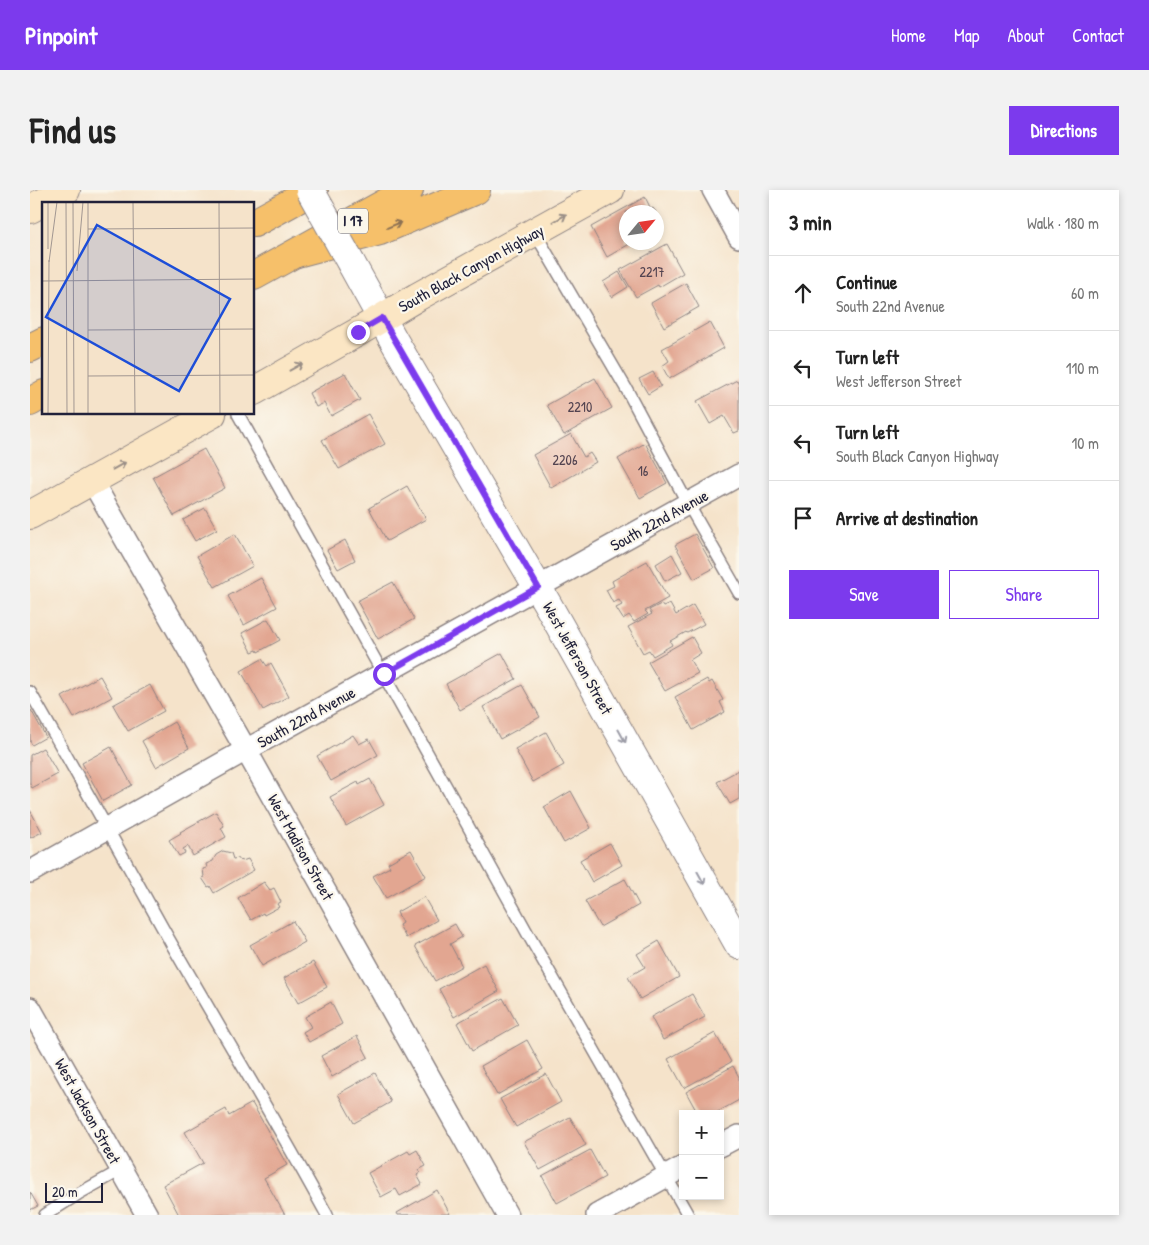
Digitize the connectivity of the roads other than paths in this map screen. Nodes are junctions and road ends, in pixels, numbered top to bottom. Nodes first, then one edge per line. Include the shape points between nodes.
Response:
1 (66, 190) edge
2 (312, 190) edge
3 (409, 190) edge
4 (476, 190) edge
5 (610, 190) edge
6 (712, 190) edge
7 (44, 202) edge
8 (42, 203) edge
9 (30, 210) edge
10 (255, 222) edge
11 (534, 233) junction
12 (739, 237) edge
13 (296, 252) junction
14 (255, 275) edge
15 (382, 318) junction
16 (42, 342) edge
17 (30, 348) edge
18 (255, 389) edge
19 (42, 395) edge
20 (30, 402) edge
21 (210, 415) edge
22 (239, 415) edge
23 (739, 475) edge
24 (92, 481) junction
25 (688, 504) junction
26 (30, 515) edge
27 (538, 587) junction
28 (739, 593) edge
29 (384, 674) junction
30 (30, 692) edge
31 (246, 750) junction
32 (107, 828) junction
33 (30, 872) edge
34 (739, 945) edge
35 (30, 1008) edge
36 (739, 1136) edge
37 (724, 1144) edge
38 (122, 1170) junction
39 (675, 1171) edge
40 (45, 1215) edge
41 (147, 1215) edge
42 (327, 1215) edge
43 (507, 1215) edge
44 (597, 1215) edge
45 (688, 1215) edge

1 - 7 main road
2 - 10 highway
2 - 15 street, West Jefferson Street, bridge
3 - 13 highway, I 17
13 -> 4 highway via 380,231
11 -> 5 main road, South Black Canyon Highway
6 - 12 street
8 - 9 main road
11 - 15 main road, South Black Canyon Highway
11 - 25 lane via 627,390
13 - 14 highway, I 17
18 -> 15 main road, South Black Canyon Highway
15 - 27 street, West Jefferson Street
16 - 17 highway
19 - 20 highway
24 -> 21 main road
22 - 29 lane
23 - 25 street, South 22nd Avenue
24 - 26 main road
24 - 31 street, West Madison Street
25 - 27 street, South 22nd Avenue
25 - 28 lane
27 - 29 street, South 22nd Avenue
27 -> 34 street, West Jefferson Street
29 - 31 street, South 22nd Avenue
29 - 39 lane via 534,944
30 - 32 lane
31 - 32 street, South 22nd Avenue
31 - 43 street, West Madison Street
32 - 33 street, South 22nd Avenue
32 - 42 lane
35 - 38 street, West Jackson Street
36 - 37 street
38 - 40 lane
38 - 41 street, West Jackson Street
39 - 44 street
39 - 45 lane

